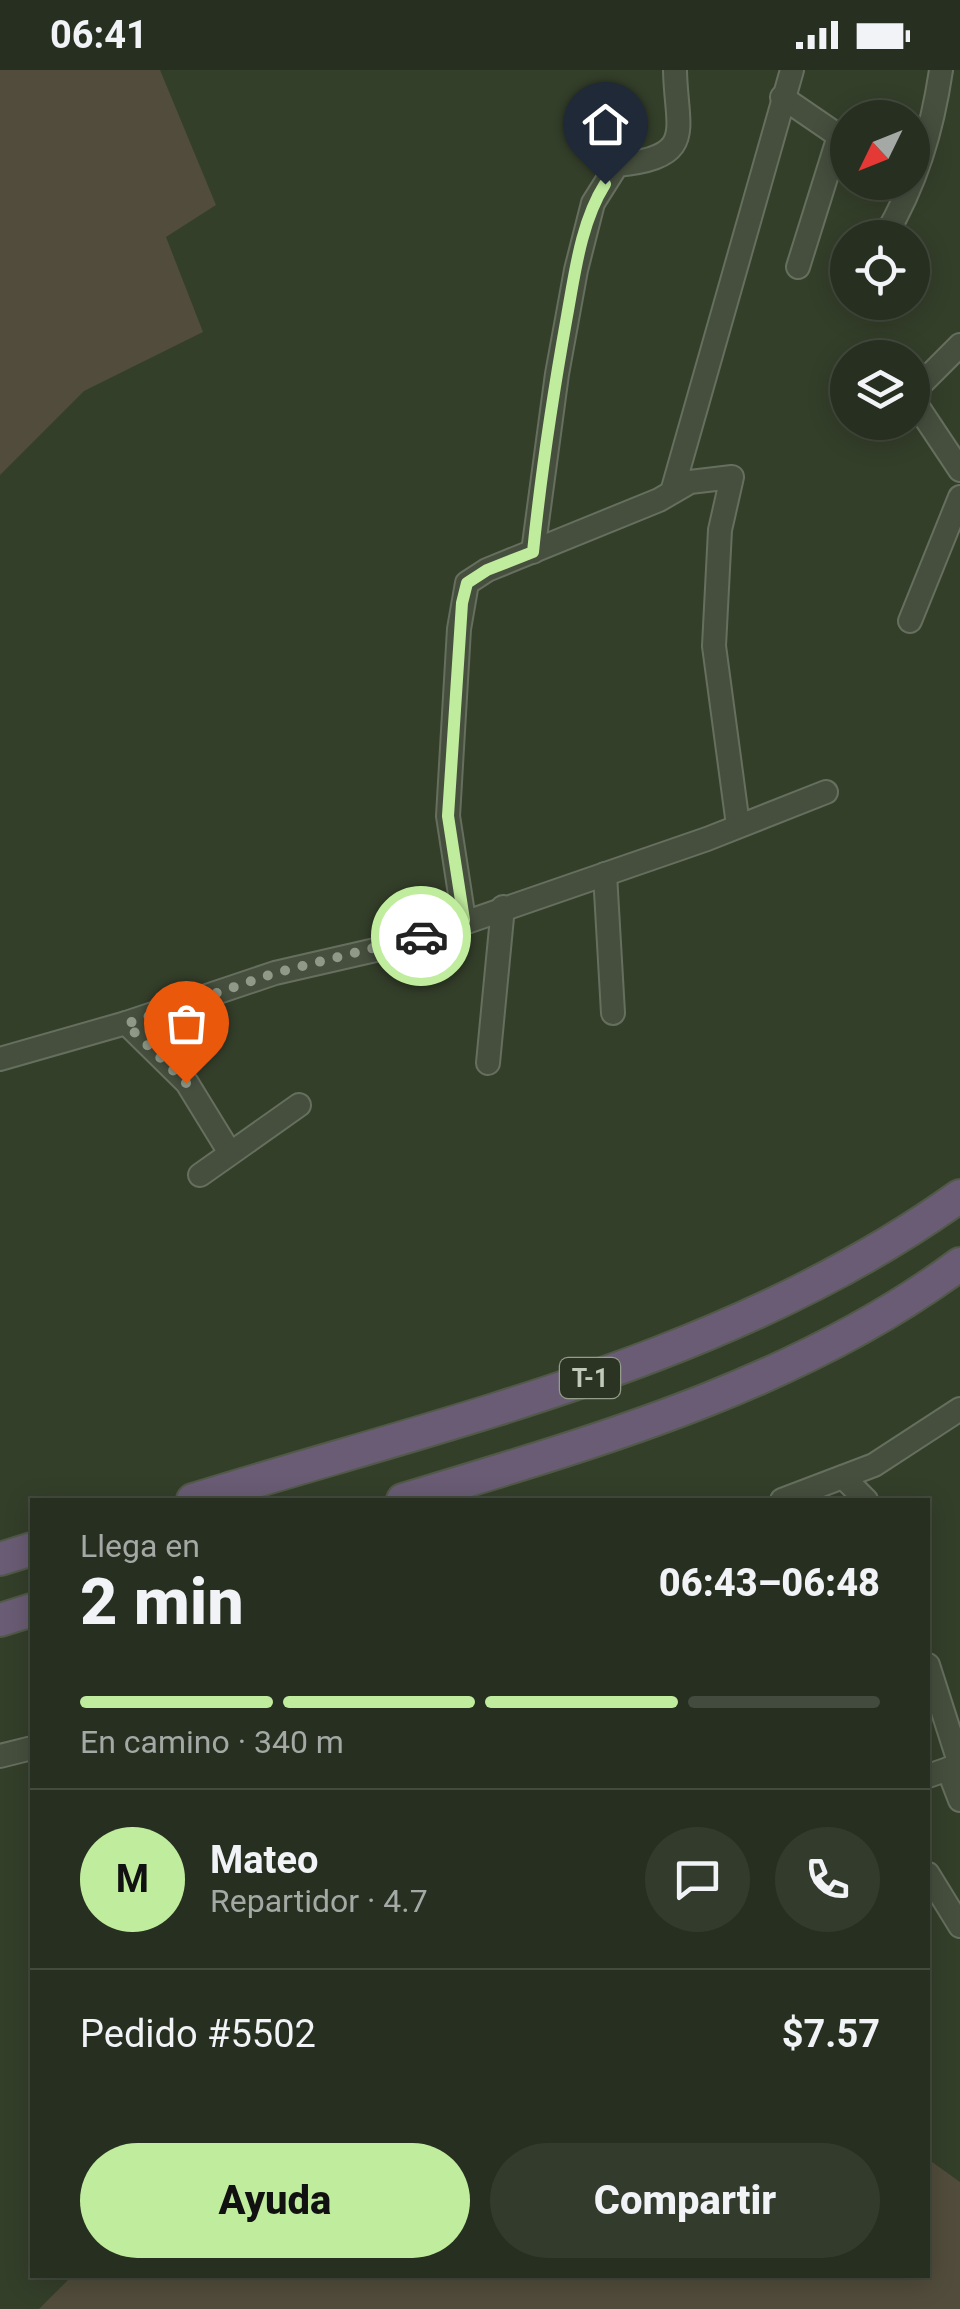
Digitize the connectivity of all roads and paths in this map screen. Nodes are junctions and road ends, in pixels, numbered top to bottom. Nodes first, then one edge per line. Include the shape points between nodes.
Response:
1 (675, 70) edge
2 (792, 70) edge
3 (941, 70) edge
4 (782, 97) junction
5 (894, 220) edge
6 (798, 267) dead end
7 (960, 345) edge
8 (930, 377) edge
9 (930, 424) edge
10 (960, 470) edge
11 (672, 492) junction
12 (960, 497) edge
13 (533, 552) junction
14 (910, 621) dead end
15 (826, 792) dead end
16 (738, 825) junction
17 (605, 874) junction
18 (504, 907) junction
19 (464, 920) junction
20 (613, 1013) dead end
21 (126, 1024) junction
22 (0, 1058) edge
23 (488, 1063) dead end
24 (299, 1105) dead end
25 (230, 1153) junction
26 (200, 1175) dead end
27 (960, 1196) edge
28 (960, 1264) edge
29 (960, 1409) edge
30 (843, 1477) junction
31 (200, 1498) edge
32 (410, 1498) edge
33 (787, 1498) edge
34 (864, 1498) edge
35 (30, 1550) edge
36 (0, 1558) edge
37 (30, 1611) edge
38 (0, 1620) edge
39 (930, 1675) edge
40 (30, 1748) edge
41 (0, 1756) edge
42 (949, 1769) edge
43 (960, 1800) edge
44 (930, 1877) edge
45 (960, 1926) edge

1 - 13 street via 681,129 676,142 643,161 617,165 593,203 556,374
2 - 4 street
3 - 5 street via 918,170
4 - 6 street via 839,136
4 - 11 street
7 - 8 street
9 - 10 street
11 - 13 street
11 - 16 street via 690,482 732,477 720,530 714,646
12 - 14 street
13 - 19 street via 467,583 462,603 448,816
15 - 16 street
16 - 17 street
17 - 18 street
17 - 20 street
18 - 19 street
18 - 23 street
19 - 21 street
21 - 22 street
21 - 25 street via 186,1083
24 - 25 street
25 - 26 street
27 - 31 highway, T-1 via 820,1284 717,1332
28 - 32 highway, T-1 via 804,1356 732,1388 606,1438
29 - 30 street via 874,1465
30 - 33 street
30 - 34 street
35 - 36 highway
37 - 38 highway
39 - 42 street
40 - 41 street
42 - 43 street
44 - 45 street

